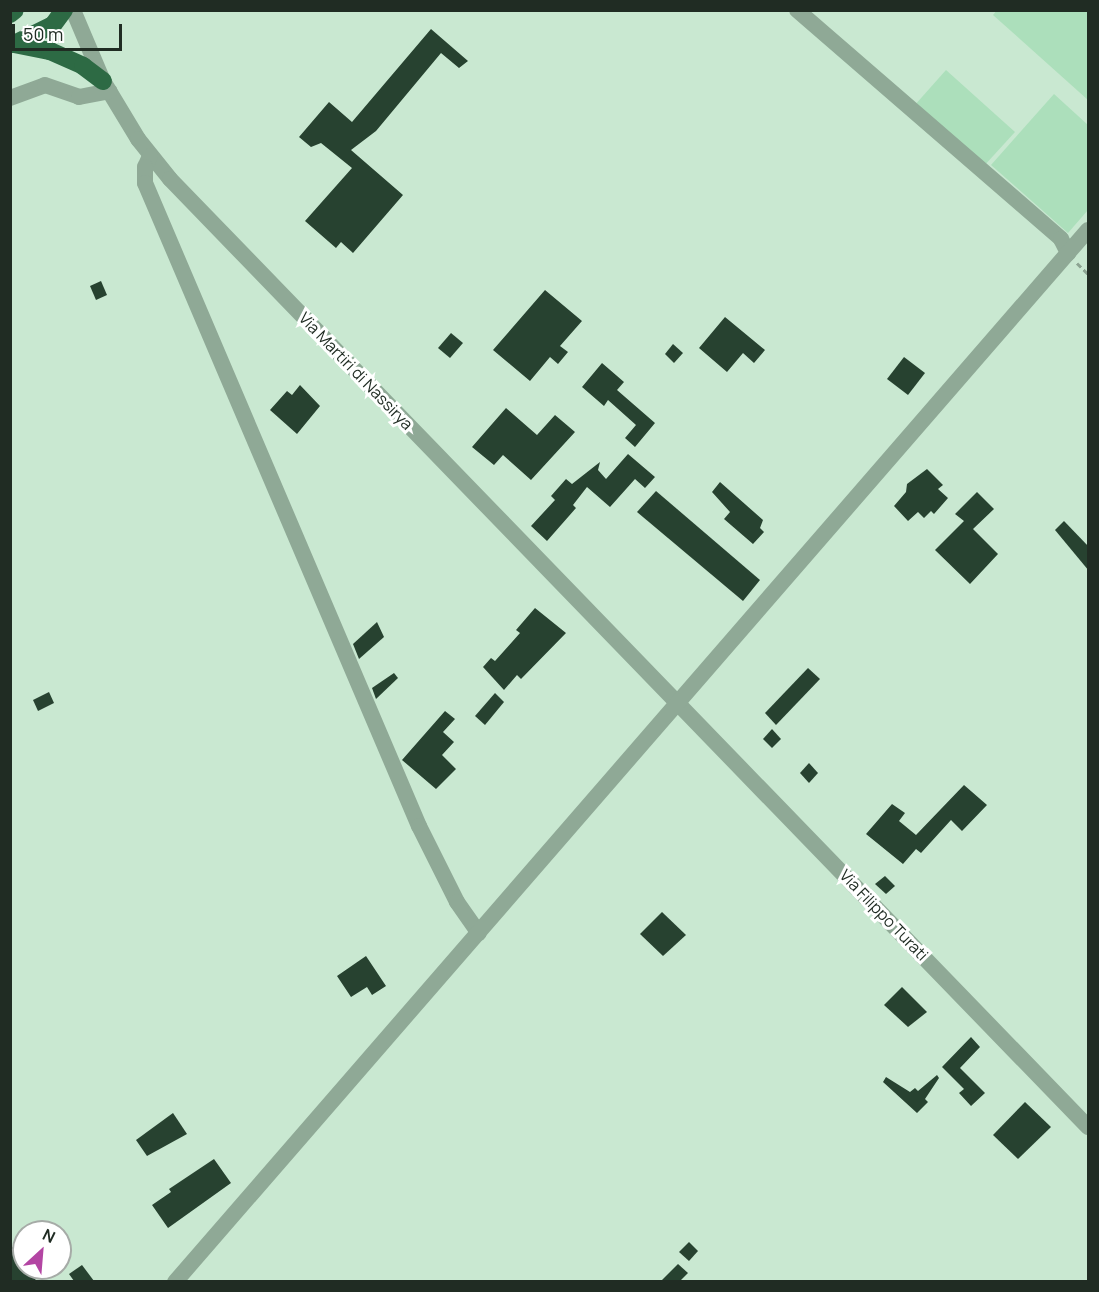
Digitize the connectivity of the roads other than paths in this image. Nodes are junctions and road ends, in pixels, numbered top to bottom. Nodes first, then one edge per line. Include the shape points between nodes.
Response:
1 (15, 10) edge
2 (64, 10) edge
3 (73, 10) edge
4 (797, 10) edge
5 (10, 14) edge
6 (12, 44) edge
7 (106, 86) junction
8 (10, 98) edge
9 (150, 156) junction
10 (1089, 230) edge
11 (1068, 253) junction
12 (679, 704) junction
13 (479, 933) junction
14 (1089, 1127) edge
15 (175, 1281) edge

1 - 5 highway
2 - 6 highway via 53,25
3 - 7 street, Via Martiri di Nassirya
4 - 11 street via 1061,238
6 - 7 highway via 58,55 83,66
7 - 8 street via 79,98 45,85
7 - 9 street, Via Martiri di Nassirya
9 - 12 street, Via Martiri di Nassirya
9 - 13 street via 145,167 149,194 419,826 457,902
10 - 11 street
11 - 12 street
12 - 13 street
12 - 14 street, Via Filippo Turati
13 - 15 street

